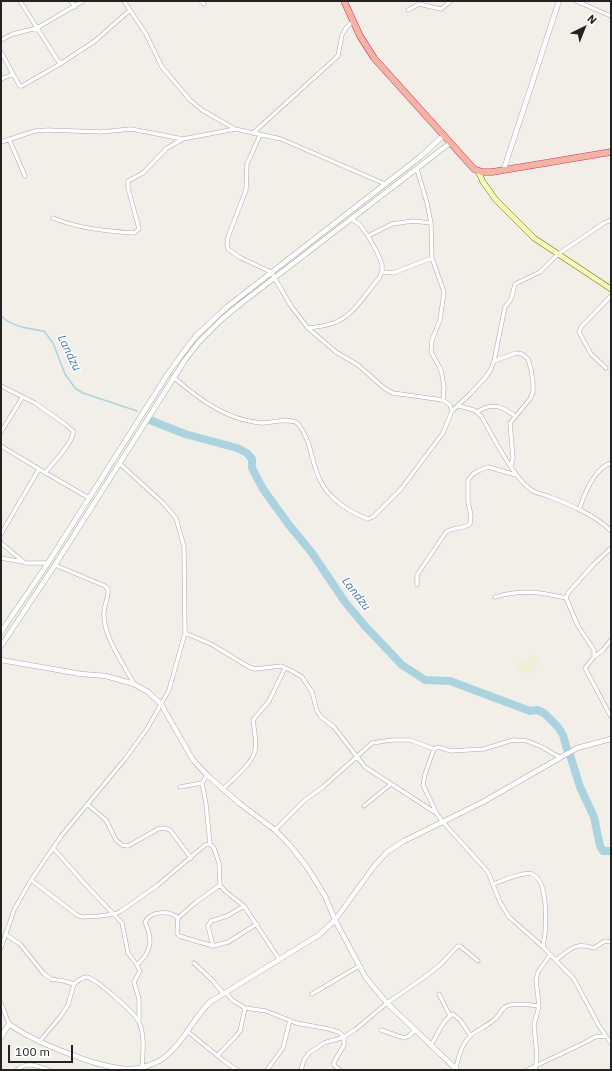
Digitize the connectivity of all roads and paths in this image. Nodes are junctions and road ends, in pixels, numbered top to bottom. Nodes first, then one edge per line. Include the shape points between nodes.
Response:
1 (20, 1) edge
2 (71, 1) edge
3 (83, 1) edge
4 (344, 1) edge
5 (452, 1) edge
6 (559, 1) edge
7 (576, 1) edge
8 (126, 2) edge
9 (75, 6) junction
10 (130, 10) junction
11 (408, 10) dead end
12 (611, 16) edge
13 (353, 22) junction
14 (37, 28) junction
15 (1, 40) edge
16 (1, 52) edge
17 (60, 64) junction
18 (13, 74) junction
19 (1, 79) edge
20 (235, 129) junction
21 (253, 133) junction
22 (260, 135) junction
23 (444, 136) junction
24 (9, 139) junction
25 (183, 139) junction
26 (1, 142) edge
27 (450, 143) junction
28 (611, 152) edge
29 (417, 169) junction
30 (504, 169) junction
31 (478, 171) junction
32 (25, 176) dead end
33 (385, 184) junction
34 (53, 218) dead end
35 (352, 219) junction
36 (611, 220) edge
37 (431, 222) junction
38 (368, 236) junction
39 (557, 255) junction
40 (432, 258) junction
41 (271, 272) junction
42 (382, 272) junction
43 (275, 277) junction
44 (611, 288) edge
45 (611, 296) edge
46 (308, 328) junction
47 (494, 361) junction
48 (606, 368) dead end
49 (173, 377) junction
50 (1, 386) edge
51 (22, 398) junction
52 (443, 400) junction
53 (458, 406) junction
54 (452, 411) junction
55 (478, 412) junction
56 (515, 416) junction
57 (1, 432) edge
58 (1, 446) edge
59 (120, 463) junction
60 (611, 463) edge
61 (510, 466) junction
62 (39, 469) junction
63 (45, 473) junction
64 (516, 475) junction
65 (88, 498) junction
66 (579, 510) junction
67 (611, 531) edge
68 (1, 534) edge
69 (1, 543) edge
70 (611, 548) edge
71 (1, 558) edge
72 (25, 563) junction
73 (48, 563) junction
74 (55, 566) junction
75 (417, 585) dead end
76 (495, 597) dead end
77 (566, 598) junction
78 (1, 632) edge
79 (185, 633) junction
80 (611, 640) edge
81 (1, 646) edge
82 (594, 657) junction
83 (1, 660) edge
84 (285, 668) junction
85 (134, 684) junction
86 (161, 704) junction
87 (611, 717) edge
88 (611, 739) edge
89 (434, 749) junction
90 (356, 756) junction
91 (560, 757) junction
92 (207, 775) junction
93 (202, 783) junction
94 (391, 784) junction
95 (180, 787) dead end
96 (223, 789) junction
97 (87, 804) junction
98 (364, 806) dead end
99 (437, 814) junction
100 (442, 821) junction
101 (275, 830) junction
102 (210, 844) junction
103 (53, 848) junction
104 (191, 858) junction
105 (31, 880) junction
106 (493, 884) junction
107 (220, 885) junction
108 (244, 906) junction
109 (115, 914) junction
110 (178, 918) junction
111 (335, 920) junction
112 (257, 924) junction
113 (5, 934) junction
114 (611, 942) edge
115 (213, 946) junction
116 (543, 947) junction
117 (1, 948) edge
118 (550, 955) junction
119 (279, 959) junction
120 (556, 960) junction
121 (478, 961) dead end
122 (194, 964) dead end
123 (137, 965) junction
124 (359, 966) junction
125 (74, 984) junction
126 (224, 992) junction
127 (312, 994) dead end
128 (439, 994) dead end
129 (1, 1003) edge
130 (386, 1003) junction
131 (539, 1006) junction
132 (245, 1008) junction
133 (450, 1016) junction
134 (290, 1020) junction
135 (139, 1021) junction
136 (9, 1024) junction
137 (380, 1030) dead end
138 (415, 1030) junction
139 (187, 1031) junction
140 (470, 1035) junction
141 (605, 1036) junction
142 (1, 1037) edge
143 (344, 1037) junction
144 (40, 1041) junction
145 (611, 1043) edge
146 (431, 1045) junction
147 (218, 1055) junction
148 (537, 1065) junction
149 (142, 1068) junction
150 (130, 1069) edge
151 (17, 1070) edge
152 (48, 1070) edge
153 (238, 1070) edge
154 (267, 1070) edge
155 (302, 1070) edge
156 (340, 1070) edge
157 (456, 1070) edge
158 (527, 1070) edge
159 (535, 1070) edge

1 - 14 street
2 - 9 street
3 - 9 street
4 - 13 highway
5 - 11 street via 441,9 419,4
6 - 30 street
7 - 12 street
8 - 10 street
9 - 14 street
10 - 17 street via 95,41
10 - 20 street via 146,34 162,67 175,83 202,110
13 - 21 street via 342,35 338,56
13 - 23 highway via 374,58
14 - 15 street
14 - 17 street
16 - 18 street
17 - 18 street via 22,86
18 - 19 street
20 - 21 street
20 - 25 street
21 - 22 street
22 - 33 street via 281,139
22 - 41 street via 247,164 246,190 227,244 228,249 239,257
23 - 27 highway
23 - 33 street
24 - 25 street via 35,131 101,132 131,129
24 - 26 street
24 - 32 street
25 - 34 street via 166,148 143,173 128,181 139,229 134,233 85,228
27 - 29 street
27 - 31 highway
28 - 30 highway
29 - 35 street
29 - 37 street
30 - 31 highway via 492,172
31 - 39 main road via 496,200 515,221
33 - 41 street
35 - 38 street via 360,224
35 - 43 street
36 - 39 street
37 - 38 street via 392,224
37 - 40 street
38 - 42 street via 382,264
39 - 44 main road
39 - 47 street via 540,272 515,284 505,307
40 - 42 street via 393,273
40 - 52 street via 444,292 440,320 432,340 431,352 442,375
41 - 43 street
41 - 65 street via 210,322 182,354
42 - 46 street via 347,316 330,324
43 - 46 street via 291,306
43 - 49 street via 222,319 198,343
45 - 48 street via 579,332 591,354
46 - 52 street via 336,352 358,365 393,393
47 - 53 street via 485,378
47 - 56 street via 516,353 528,359 533,392
49 - 54 street via 198,398 218,410 249,421 298,423 328,494 344,507 368,519 413,473 443,433
49 - 59 street
50 - 51 street
51 - 57 street
51 - 63 street via 35,403 73,431 74,436
52 - 54 street via 450,405
53 - 54 street
53 - 55 street
55 - 56 street via 497,406
55 - 61 street
56 - 61 street via 510,427 513,458
58 - 62 street
59 - 74 street
59 - 79 street via 176,518 184,548
60 - 66 street via 591,482
61 - 64 street
62 - 63 street
62 - 68 street
63 - 65 street
64 - 66 street via 533,491
64 - 75 street via 488,467 472,474 468,480 470,524 446,532 417,575
65 - 73 street
66 - 67 street
69 - 72 street
70 - 77 street via 593,565
71 - 72 street
72 - 73 street
73 - 78 street
74 - 81 street
74 - 85 street via 108,589 104,614 106,627
76 - 77 street via 522,591
77 - 82 street via 578,626 594,650
79 - 84 street via 211,644 249,667
79 - 86 street via 169,690
80 - 82 street
82 - 87 street via 585,668
83 - 85 street via 106,676
84 - 90 street via 302,677 312,692 321,717 334,727
84 - 96 street via 269,701 253,720 253,755 247,765
85 - 86 street
86 - 92 street via 193,760
86 - 97 street via 125,759
88 - 91 street via 577,748
89 - 90 street via 410,740 392,740 372,743
89 - 91 street via 484,749 513,740 527,741
89 - 99 street via 423,785
90 - 94 street via 365,767
90 - 101 street via 323,787 304,800
91 - 100 street via 483,802
92 - 93 street
92 - 96 street
93 - 95 street
93 - 102 street
94 - 98 street
94 - 99 street
96 - 101 street
97 - 103 street
97 - 104 street via 106,820 116,840 122,845 128,846 164,828 170,830
99 - 100 street
100 - 106 street via 488,872
100 - 111 street via 387,852 368,872
101 - 111 street via 307,867 325,896
102 - 104 street via 205,845
102 - 107 street via 214,848 219,864
103 - 105 street
103 - 109 street
104 - 109 street via 158,885
105 - 109 street via 77,915
105 - 113 street via 14,910
106 - 116 street via 509,917
106 - 116 street via 524,873 531,873 541,884 546,919
107 - 108 street
107 - 110 street
108 - 112 street
108 - 115 street via 228,916 210,921 208,926
109 - 123 street via 122,923 128,953
110 - 115 street via 177,933 180,936
110 - 123 street via 167,912 146,919 149,951
111 - 119 street via 318,935
111 - 124 street
112 - 115 street via 228,942
112 - 119 street
113 - 117 street
113 - 125 street via 20,944 44,974 51,979
114 - 120 street via 605,941 594,948 574,946
116 - 118 street
118 - 120 street
118 - 131 street via 538,972 536,980
119 - 126 street
120 - 141 street via 574,979
121 - 130 street via 458,946 440,965
122 - 126 street
123 - 135 street via 140,971 134,982 139,999
124 - 127 street
124 - 130 street
125 - 135 street via 81,978 91,979 116,998
125 - 144 street via 68,1005
126 - 132 street
126 - 139 street via 200,1011
128 - 133 street
129 - 136 street
130 - 138 street
130 - 143 street
131 - 140 street via 506,1007 483,1029
131 - 148 street via 534,1025
132 - 134 street via 266,1011
132 - 147 street via 240,1031
133 - 140 street via 456,1016
133 - 146 street
134 - 143 street via 339,1032
134 - 154 street via 283,1048
135 - 149 street via 144,1044
136 - 142 street
136 - 144 street via 21,1033
137 - 138 street via 404,1038
138 - 146 street
139 - 147 street
139 - 149 street via 177,1046 161,1060
140 - 157 street via 462,1047
141 - 145 street
141 - 148 street via 596,1037
143 - 155 street via 324,1043 309,1053
143 - 156 street via 344,1045 334,1062
144 - 150 street via 95,1063
146 - 157 street
147 - 153 street
148 - 158 street
148 - 159 street
149 - 150 street
151 - 152 street via 29,1064

